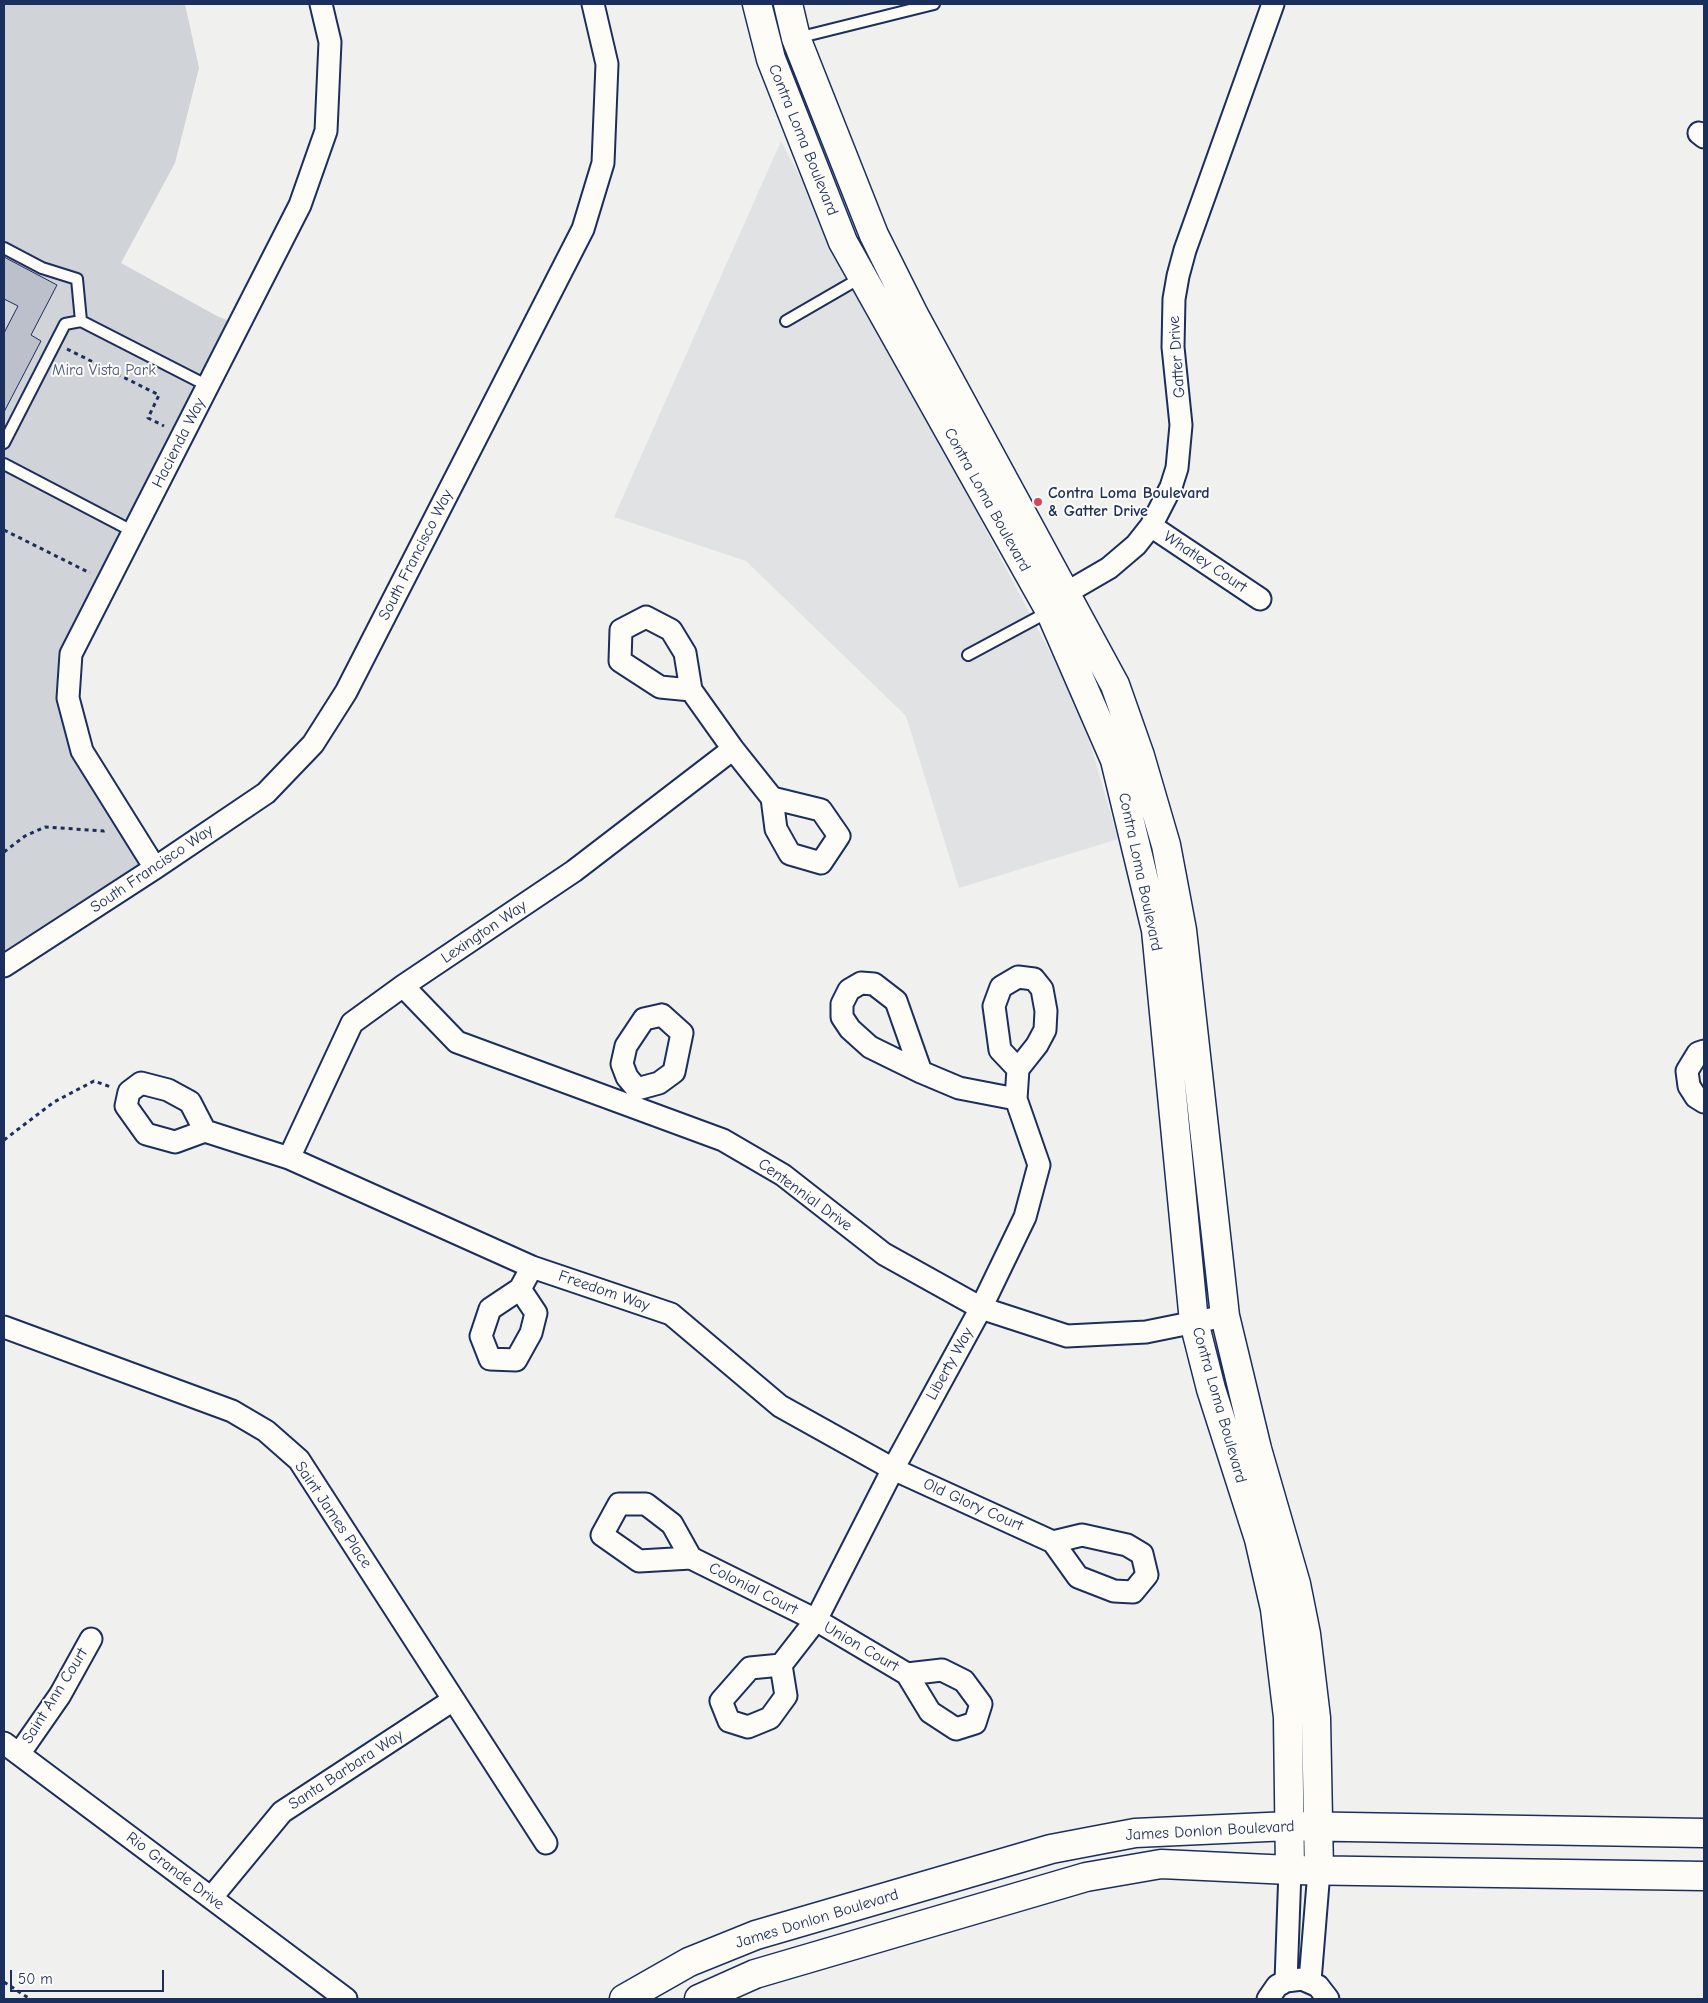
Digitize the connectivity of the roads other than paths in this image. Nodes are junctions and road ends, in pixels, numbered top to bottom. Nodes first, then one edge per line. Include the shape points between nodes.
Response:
1 (321, 4) edge
2 (593, 4) edge
3 (757, 4) edge
4 (788, 4) edge
5 (934, 4) edge
6 (1272, 4) edge
7 (796, 38) junction
8 (4, 248) edge
9 (863, 276) junction
10 (786, 320) dead end
11 (81, 321) junction
12 (208, 386) junction
13 (4, 443) edge
14 (4, 464) edge
15 (1151, 526) junction
16 (134, 532) junction
17 (1260, 598) dead end
18 (1058, 602) junction
19 (968, 655) dead end
20 (691, 690) dead end
21 (733, 749) junction
22 (772, 798) dead end
23 (156, 868) junction
24 (4, 966) edge
25 (403, 986) junction
26 (1704, 1050) edge
27 (1018, 1069) dead end
28 (921, 1072) dead end
29 (1016, 1099) junction
30 (1704, 1102) edge
31 (204, 1131) junction
32 (289, 1158) junction
33 (532, 1267) junction
34 (520, 1289) dead end
35 (981, 1308) junction
36 (1225, 1316) junction
37 (1194, 1322) junction
38 (4, 1327) edge
39 (893, 1469) junction
40 (1053, 1542) dead end
41 (691, 1558) dead end
42 (816, 1620) junction
43 (91, 1639) dead end
44 (780, 1665) dead end
45 (907, 1674) dead end
46 (453, 1700) junction
47 (11, 1748) edge
48 (1289, 1826) junction
49 (1320, 1826) junction
50 (1704, 1833) edge
51 (546, 1843) dead end
52 (1290, 1870) junction
53 (1319, 1871) junction
54 (1704, 1876) edge
55 (211, 1898) junction
56 (1286, 1981) junction
57 (1310, 1981) junction
58 (346, 1999) edge
59 (624, 1999) edge
60 (699, 1999) edge
61 (1268, 1999) edge
62 (1328, 1999) edge

1 - 12 street, Hacienda Way via 330,42 326,131 300,205
2 - 23 street, South Francisco Way via 607,64 603,163 583,229 346,692 313,744 266,793
3 - 9 main road, Contra Loma Boulevard via 771,59 844,242
4 - 7 main road, Contra Loma Boulevard
5 - 7 lane
6 - 15 street, Gatter Drive via 1178,276 1173,325 1180,445 1171,487
7 - 18 main road, Contra Loma Boulevard via 874,235
8 - 11 lane via 42,268 77,279
9 - 10 lane
9 - 18 main road, Contra Loma Boulevard
11 - 12 lane
11 - 13 lane via 65,324
12 - 16 street, Hacienda Way
14 - 16 lane
15 - 17 street, Whatley Court
15 - 18 street, Gatter Drive via 1136,545 1109,568
16 - 23 street, Hacienda Way via 71,654 68,698 82,751
18 - 19 lane
18 - 36 main road, Contra Loma Boulevard via 1115,685 1166,845 1182,930
18 - 37 main road, Contra Loma Boulevard via 1115,760 1156,930
20 - 21 street
21 - 22 street
21 - 25 street, Lexington Way via 574,871
23 - 24 street, South Francisco Way
25 - 32 street, Lexington Way via 352,1023
25 - 35 street, Centennial Drive via 457,1042 633,1098 723,1140 783,1175 884,1254
26 - 30 street via 1698,1053 1687,1071 1689,1086
27 - 29 street
28 - 29 street via 959,1088
29 - 35 street, Liberty Way via 1039,1165 1026,1217
31 - 31 street via 190,1102 168,1090 141,1084 129,1092 126,1106 146,1134 175,1142
31 - 32 street, Freedom Way
32 - 33 street, Freedom Way
33 - 34 street
33 - 39 street, Freedom Way via 671,1314 780,1406
35 - 37 street, Centennial Drive via 1067,1336 1146,1332
35 - 39 street, Liberty Way
36 - 37 street, Centennial Drive
36 - 49 main road, Contra Loma Boulevard via 1256,1449 1296,1584 1304,1625 1316,1718
37 - 48 main road, Contra Loma Boulevard via 1211,1389 1259,1539 1276,1609 1288,1717
38 - 46 street, Saint James Place via 232,1411 266,1431 299,1460
39 - 40 street, Old Glory Court
39 - 42 street, Liberty Way
41 - 42 street, Colonial Court
42 - 44 street, Liberty Way
42 - 45 street, Union Court
43 - 47 street, Saint Ann Court via 60,1695
46 - 51 street, Saint James Place
46 - 55 street, Santa Barbara Way via 282,1812
47 - 55 street, Rio Grande Drive
48 - 49 main road, James Donlon Boulevard
48 - 52 main road, Contra Loma Boulevard
48 - 59 main road, James Donlon Boulevard via 1135,1833 1051,1849 756,1935 689,1962
49 - 50 main road, James Donlon Boulevard
49 - 53 main road, Contra Loma Boulevard
52 - 53 main road, James Donlon Boulevard
52 - 56 street
52 - 60 main road, James Donlon Boulevard via 1161,1864 1086,1877 754,1974
53 - 54 main road, James Donlon Boulevard
53 - 57 street
55 - 58 street, Rio Grande Drive
56 - 57 street
56 - 61 street via 1277,1986
57 - 62 street

